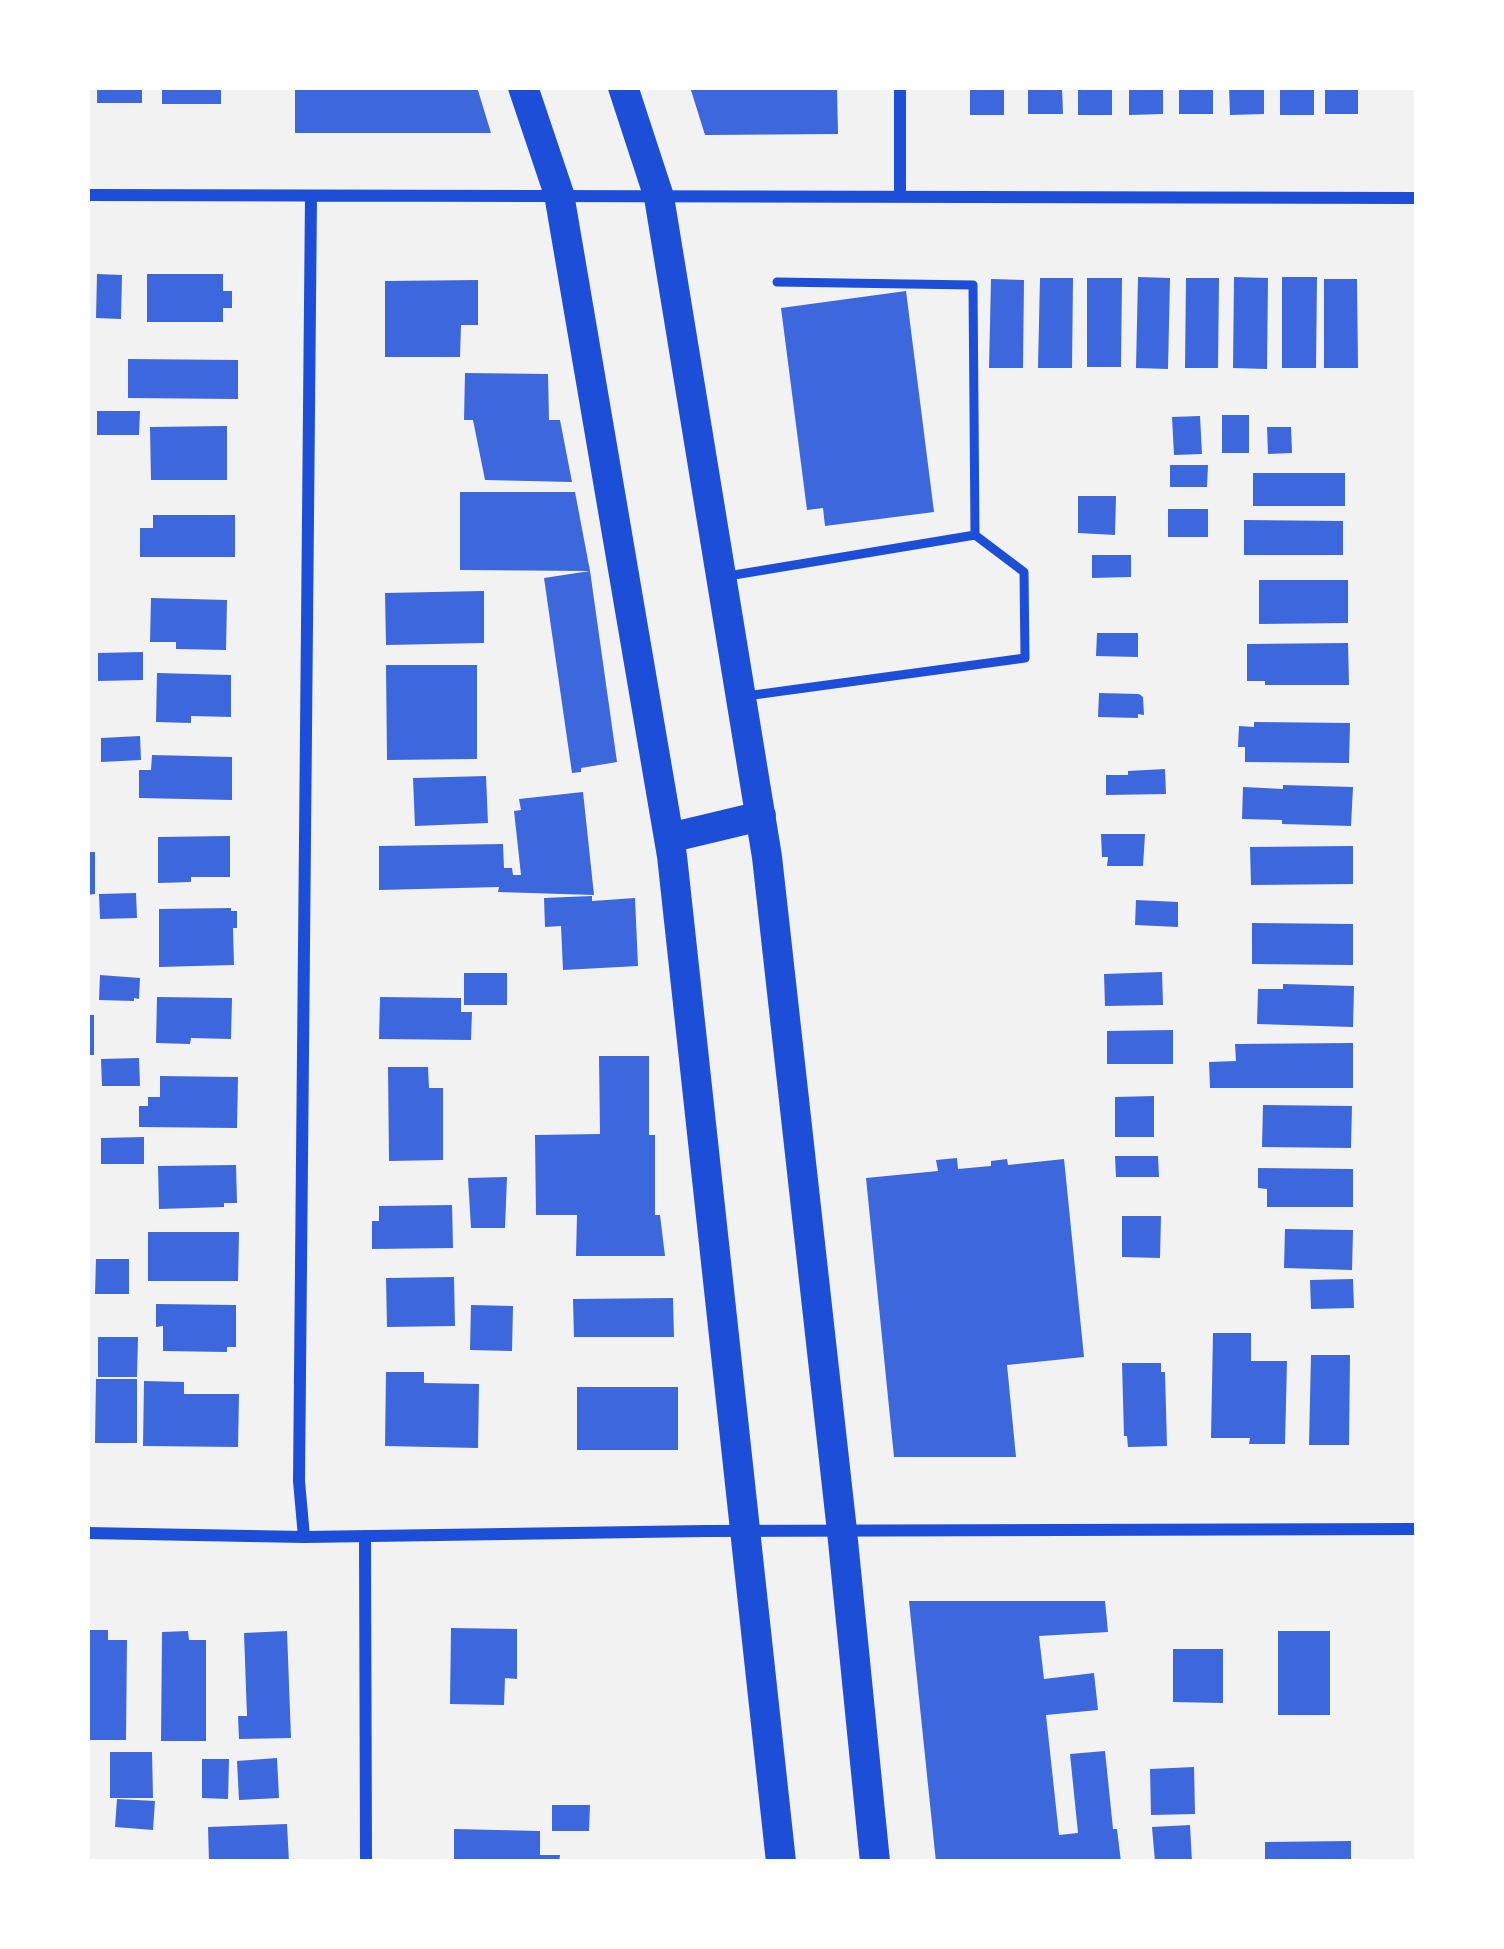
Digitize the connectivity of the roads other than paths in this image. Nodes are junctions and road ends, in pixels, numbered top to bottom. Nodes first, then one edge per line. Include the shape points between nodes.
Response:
1 (524, 87) edge
2 (622, 87) edge
3 (900, 87) edge
4 (560, 194) junction
5 (87, 195) edge
6 (900, 195) junction
7 (311, 196) junction
8 (659, 197) junction
9 (1417, 198) edge
10 (777, 282) dead end
11 (975, 535) junction
12 (722, 577) junction
13 (741, 696) junction
14 (760, 816) junction
15 (668, 838) junction
16 (1417, 1528) edge
17 (746, 1531) junction
18 (842, 1531) junction
19 (87, 1534) edge
20 (365, 1535) junction
21 (304, 1538) junction
22 (366, 1862) edge
23 (781, 1862) edge
24 (874, 1862) edge

1 - 4 main road
2 - 8 main road
3 - 6 street
4 - 7 street
4 - 8 street
4 - 15 main road
5 - 7 street
6 - 8 street
6 - 9 street
7 - 21 street
8 - 12 main road
10 - 11 lane via 973,285
11 - 12 lane
11 - 13 lane via 1024,572 1025,658
12 - 13 main road
13 - 14 main road
14 - 15 main road
14 - 18 main road
15 - 17 main road
16 - 18 street
17 - 18 street
17 - 20 street
17 - 23 main road
18 - 24 main road
19 - 21 street
20 - 21 street
20 - 22 street

